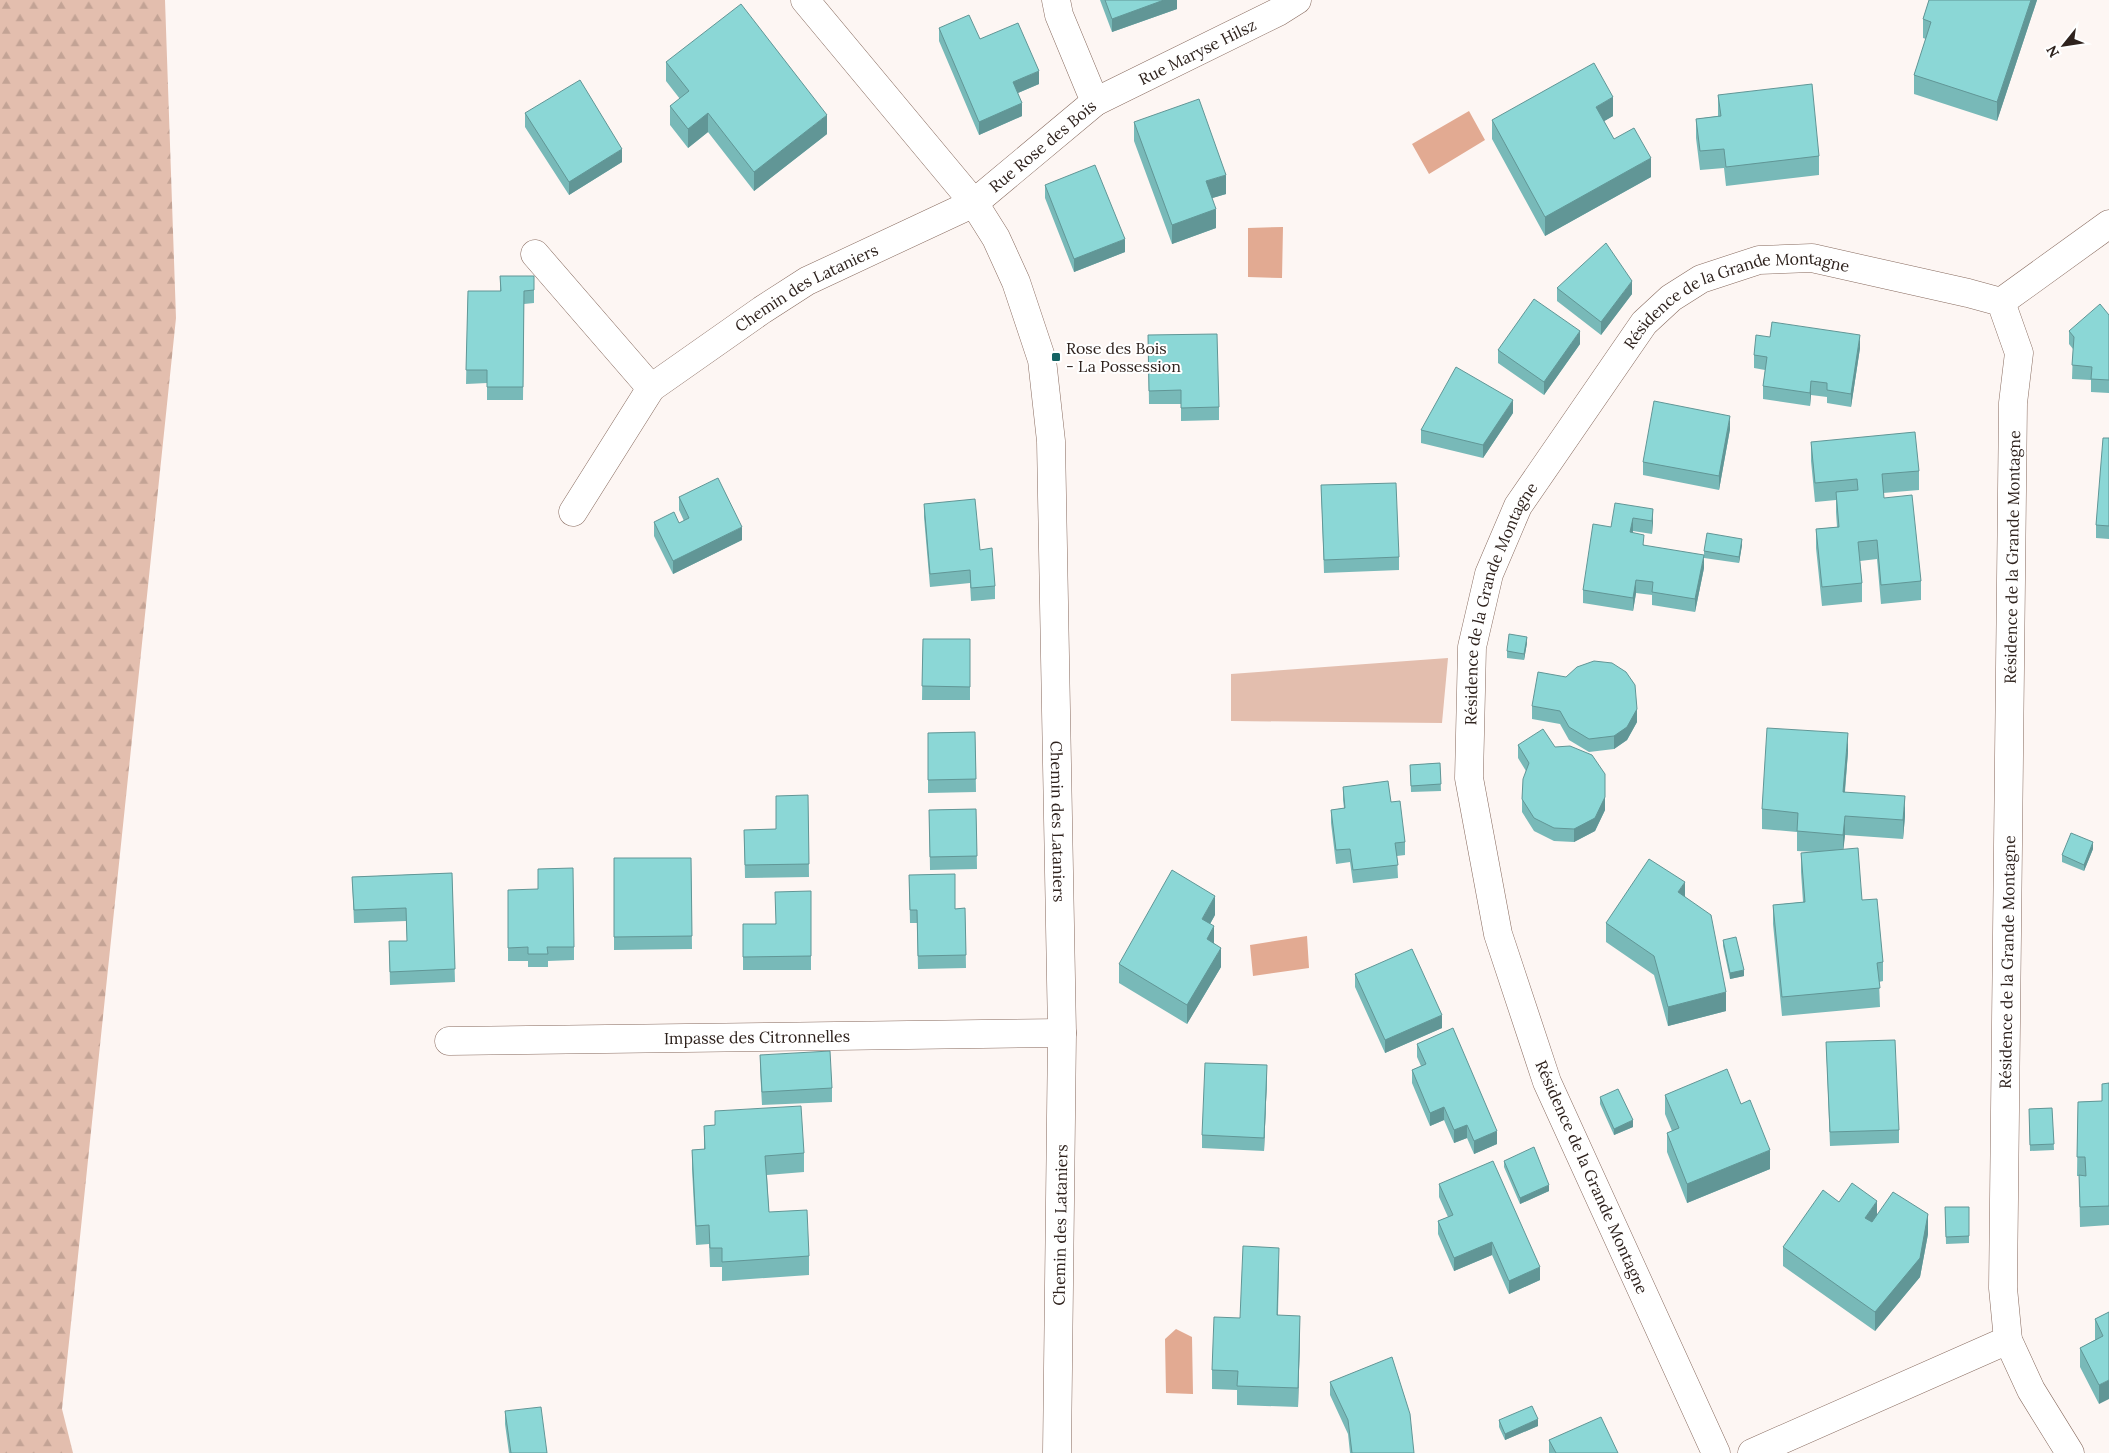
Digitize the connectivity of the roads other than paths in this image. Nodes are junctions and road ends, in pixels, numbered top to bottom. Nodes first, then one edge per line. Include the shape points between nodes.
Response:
1 (805, 0) edge
2 (1056, 0) edge
3 (1297, 0) edge
4 (1095, 102) junction
5 (974, 204) junction
6 (2109, 224) edge
7 (535, 254) dead end
8 (2001, 302) junction
9 (651, 388) junction
10 (573, 512) dead end
11 (1062, 1034) junction
12 (449, 1041) dead end
13 (2008, 1340) junction
14 (1057, 1453) edge
15 (1716, 1453) edge
16 (1752, 1453) edge
17 (2070, 1453) edge

1 - 5 street, Chemin des Lataniers
2 - 4 street, Rue Rose des Bois via 1059,15
3 - 4 street, Rue Maryse Hilsz
4 - 5 street, Rue Rose des Bois
5 - 9 street, Chemin des Lataniers via 808,281
5 - 11 street, Chemin des Lataniers via 996,238 1016,282 1042,360 1051,441
6 - 8 street
7 - 9 street
8 - 13 street, Résidence de la Grande Montagne via 2019,353 2014,403 2003,1288
8 - 15 street, Résidence de la Grande Montagne via 1812,258 1759,260 1701,279 1671,298 1644,323 1518,506 1489,574 1472,647 1469,778 1498,934 1547,1082
9 - 10 street, Chemin des Lataniers
11 - 12 street, Impasse des Citronnelles
11 - 14 street, Chemin des Lataniers
13 - 16 street
13 - 17 street, Résidence de la Grande Montagne via 2031,1390

